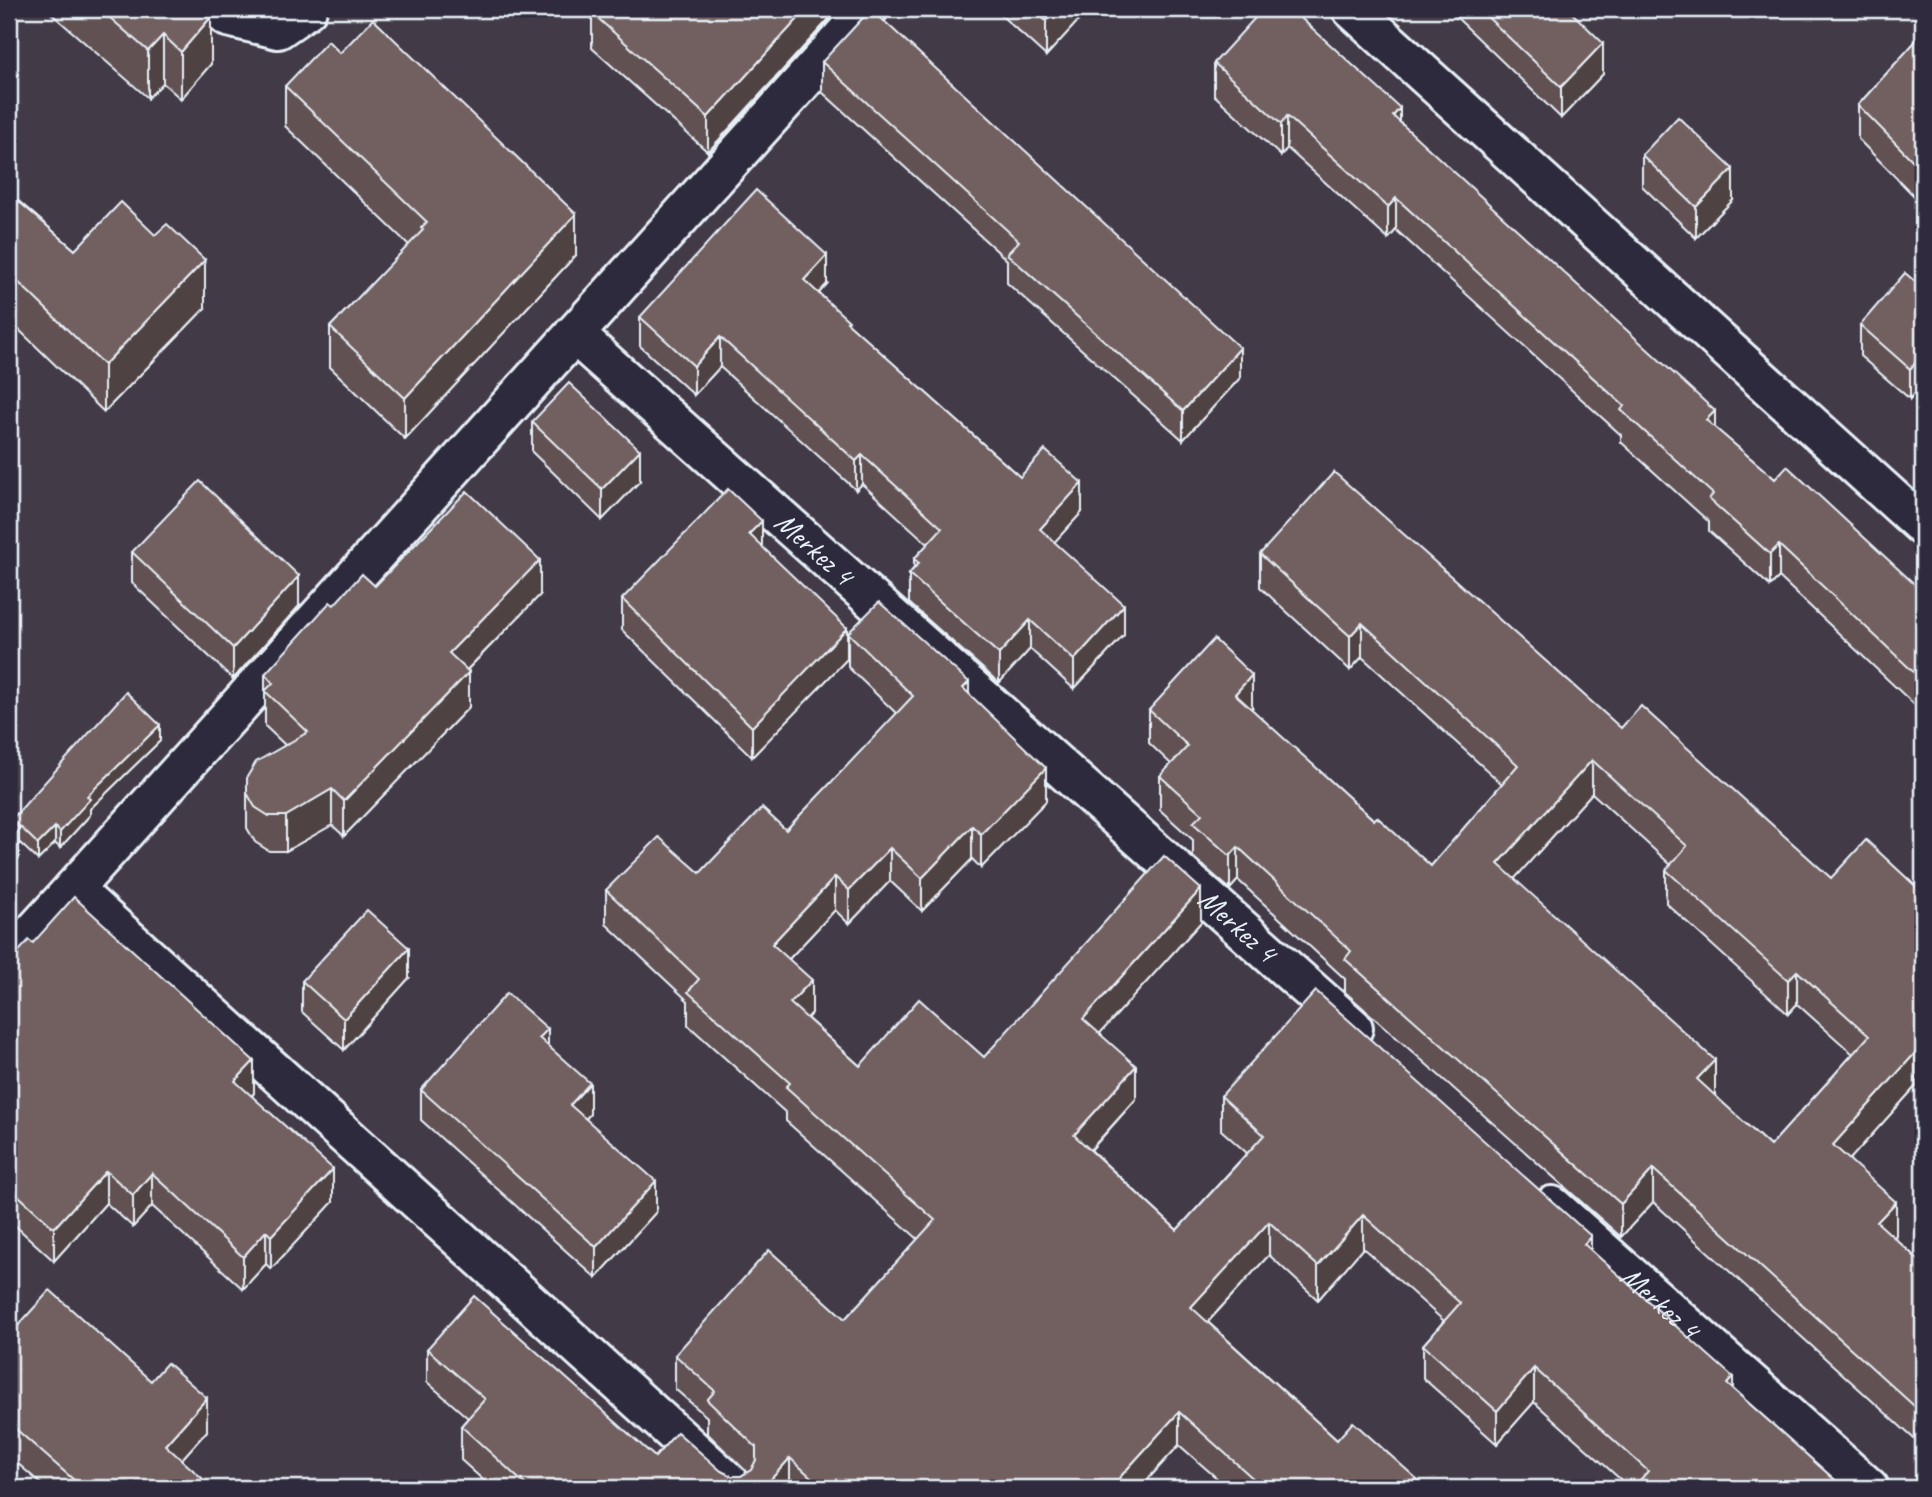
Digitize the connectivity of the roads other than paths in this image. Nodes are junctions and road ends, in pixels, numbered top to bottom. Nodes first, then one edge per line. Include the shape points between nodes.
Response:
1 (219, 9) edge
2 (307, 9) edge
3 (868, 9) edge
4 (1352, 9) edge
5 (574, 334) junction
6 (1923, 526) edge
7 (73, 889) junction
8 (9, 959) edge
9 (1378, 1051) edge
10 (1524, 1181) edge
11 (735, 1488) edge
12 (1869, 1488) edge

1 - 2 street via 228,17 278,29
3 - 5 street
4 - 6 street
5 - 7 street
5 - 9 street, Merkez 4
7 - 8 street
7 - 11 street
10 - 12 street, Merkez 4

